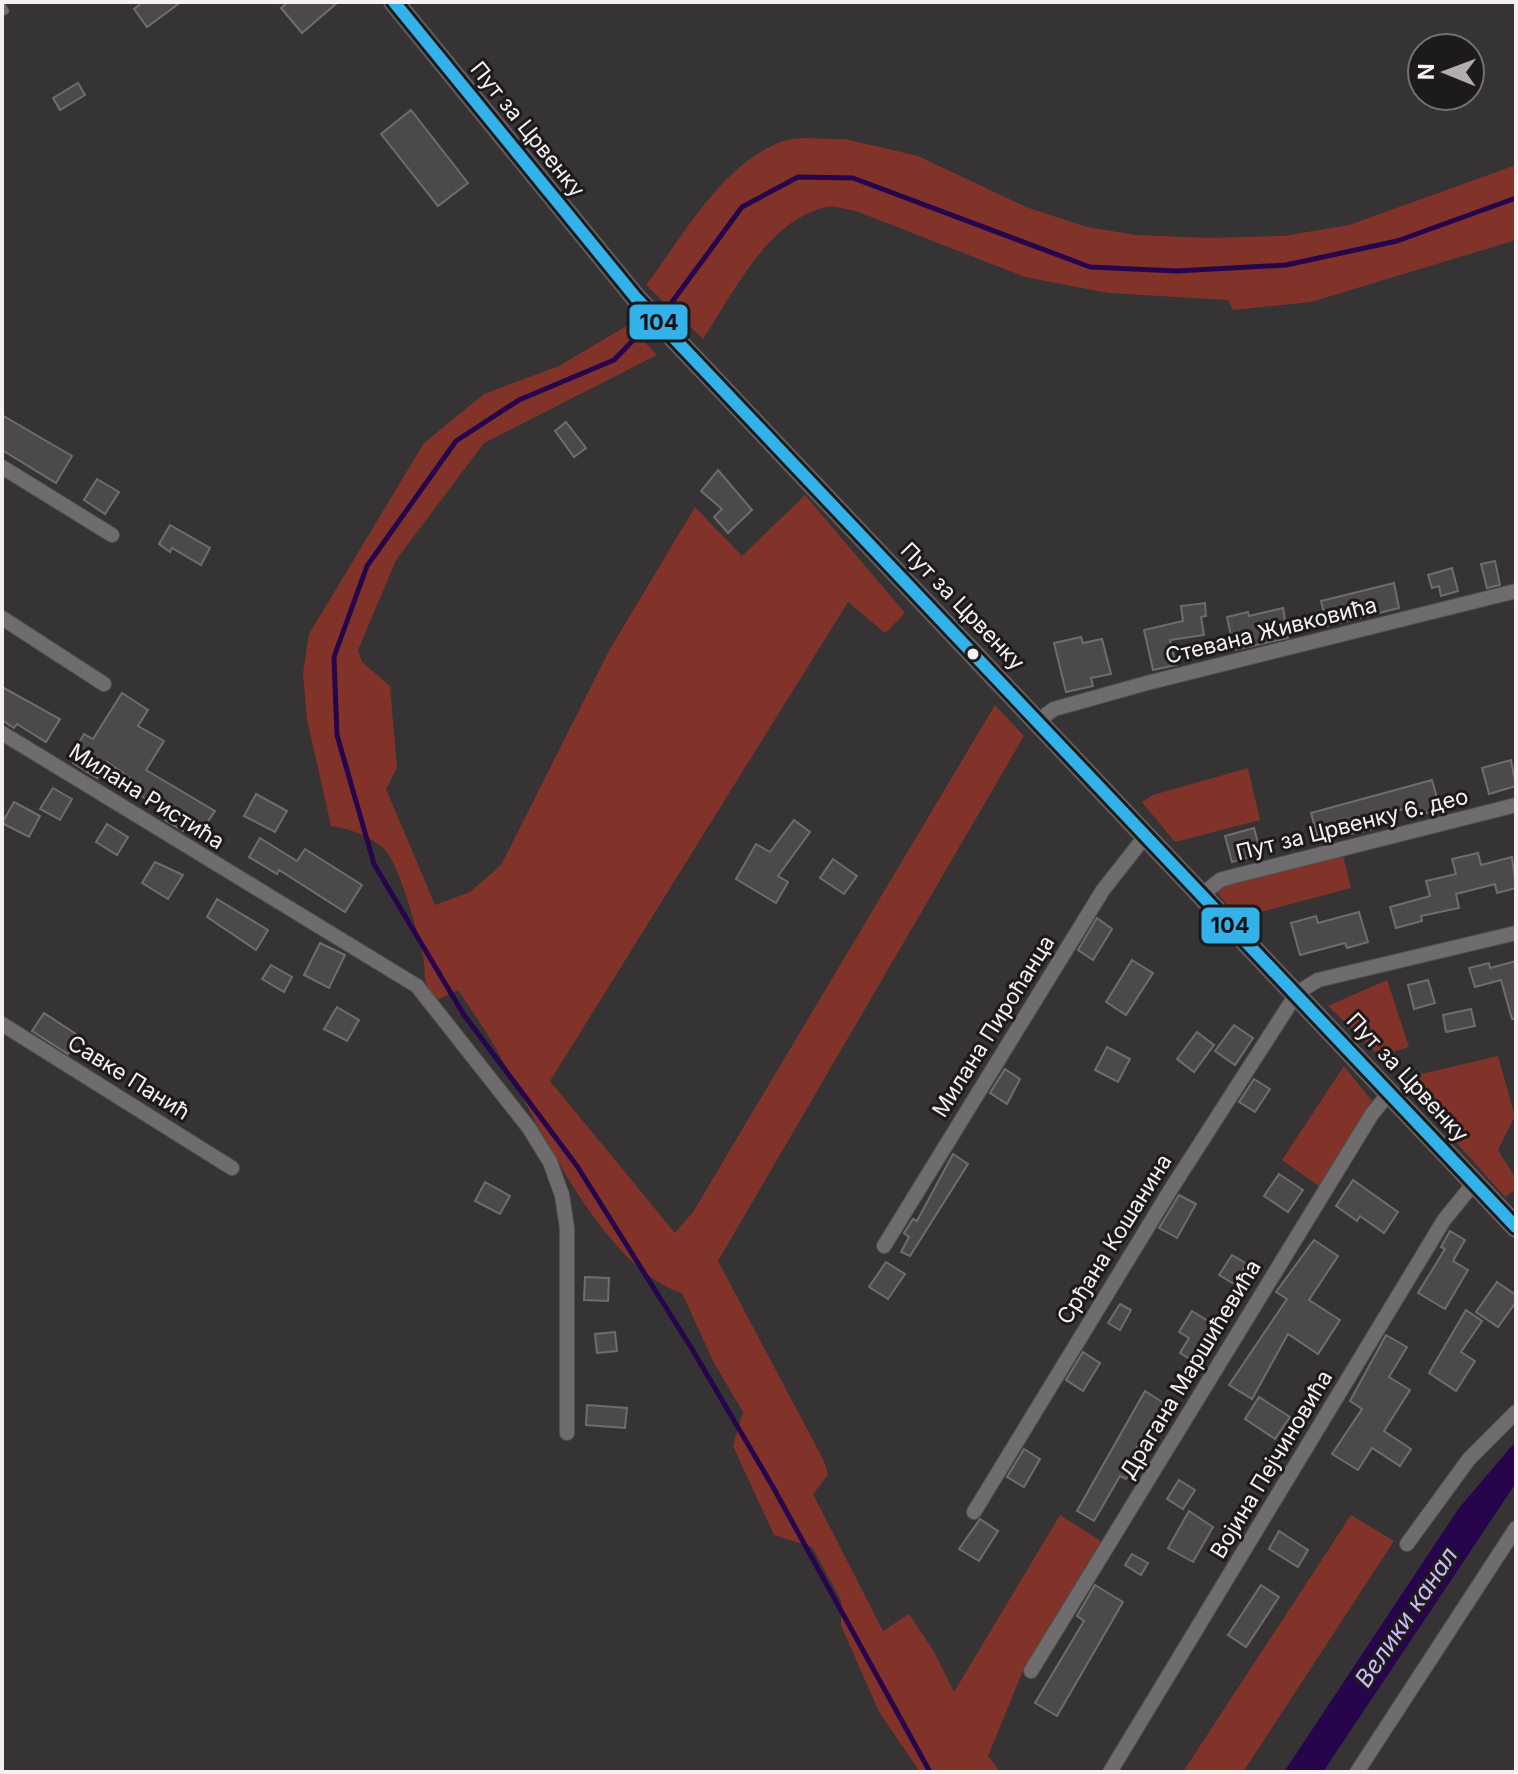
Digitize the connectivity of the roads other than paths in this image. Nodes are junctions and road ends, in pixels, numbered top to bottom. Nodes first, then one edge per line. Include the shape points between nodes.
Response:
1 (394, 2) edge
2 (2, 467) edge
3 (112, 535) dead end
4 (1516, 591) edge
5 (2, 618) edge
6 (104, 684) dead end
7 (1039, 720) junction
8 (2, 733) edge
9 (1516, 805) edge
10 (1147, 834) junction
11 (1203, 894) junction
12 (1516, 933) edge
13 (1297, 993) junction
14 (2, 1024) edge
15 (1390, 1092) junction
16 (232, 1168) dead end
17 (1474, 1183) junction
18 (1516, 1227) edge
19 (884, 1246) dead end
20 (1516, 1412) edge
21 (567, 1433) dead end
22 (974, 1512) dead end
23 (1516, 1528) edge
24 (1407, 1544) dead end
25 (1031, 1671) dead end
26 (1110, 1772) edge
27 (1357, 1772) edge

1 - 7 street, Пут за Црвенку via 636,298
2 - 3 street
4 - 7 street, Стевана Живковића via 1147,683 1054,709
5 - 6 street
7 - 10 street, Пут за Црвенку
8 - 21 street, Милана Ристића via 417,986 529,1128 562,1195 567,1228
9 - 11 street, Пут за Црвенку 6. део via 1234,876
10 - 11 street, Пут за Црвенку
10 - 19 street, Милана Пироћанца via 1103,890
11 - 13 street, Пут за Црвенку
12 - 13 street via 1318,980
13 - 15 street, Пут за Црвенку
13 - 22 street, Срђана Кошанина via 1187,1162
14 - 16 street, Савке Панић
15 - 17 street, Пут за Црвенку
15 - 25 street, Драгана Маршићевића
17 - 18 street, Пут за Црвенку
17 - 26 street, Војина Пејчиновића via 1444,1220
20 - 24 street via 1469,1459
23 - 27 street

